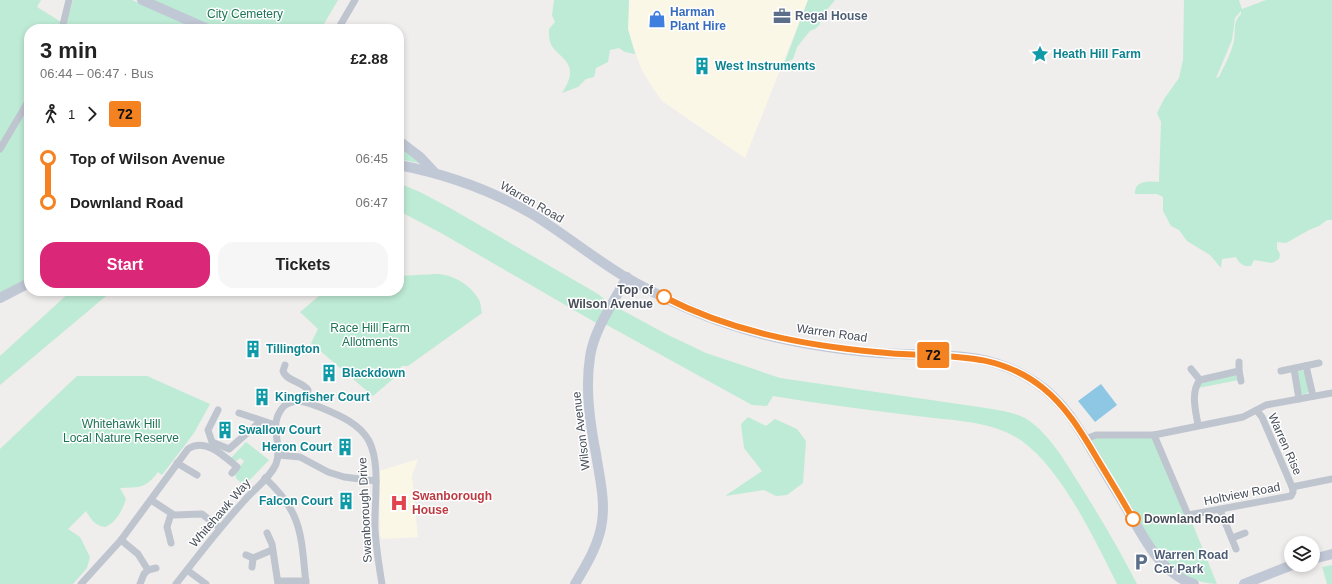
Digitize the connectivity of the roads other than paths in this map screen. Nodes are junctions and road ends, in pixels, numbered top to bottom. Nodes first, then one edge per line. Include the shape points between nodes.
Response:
1 (68, 0) edge
2 (142, 0) edge
3 (355, 0) edge
4 (63, 24) edge
5 (197, 24) edge
6 (341, 24) edge
7 (24, 108) edge
8 (404, 145) edge
9 (0, 149) edge
10 (404, 166) edge
11 (434, 172) junction
12 (627, 278) junction
13 (24, 285) edge
14 (0, 298) edge
15 (1239, 362) dead end
16 (1319, 363) dead end
17 (285, 365) dead end
18 (1306, 366) junction
19 (1294, 369) junction
20 (1191, 370) dead end
21 (1239, 371) junction
22 (1281, 371) dead end
23 (1200, 380) junction
24 (1241, 380) dead end
25 (1332, 393) edge
26 (1313, 396) junction
27 (1299, 399) junction
28 (307, 402) junction
29 (218, 410) dead end
30 (1258, 411) junction
31 (239, 412) dead end
32 (261, 421) junction
33 (275, 425) junction
34 (1198, 425) junction
35 (1154, 435) junction
36 (1085, 439) junction
37 (278, 455) junction
38 (177, 463) junction
39 (232, 474) dead end
40 (197, 475) dead end
41 (265, 478) junction
42 (1332, 479) edge
43 (376, 481) junction
44 (1292, 487) junction
45 (151, 500) junction
46 (1220, 510) junction
47 (171, 514) junction
48 (220, 528) junction
49 (267, 533) dead end
50 (1244, 536) dead end
51 (1232, 538) junction
52 (121, 540) junction
53 (172, 543) dead end
54 (1236, 549) dead end
55 (272, 550) junction
56 (246, 554) dead end
57 (1332, 554) edge
58 (1320, 557) edge
59 (253, 558) junction
60 (252, 567) dead end
61 (156, 568) dead end
62 (1284, 568) edge
63 (148, 570) junction
64 (187, 570) junction
65 (82, 583) edge
66 (278, 583) edge
67 (306, 583) edge
68 (140, 584) edge
69 (176, 584) edge
70 (206, 584) edge
71 (382, 584) edge
72 (575, 584) edge
73 (1194, 584) edge
74 (1244, 584) edge

1 - 4 street
2 - 5 street
3 - 6 street
7 - 9 street
8 - 11 street
10 - 11 street, Warren Road
11 - 12 street, Warren Road via 478,188 518,207
12 - 36 street, Warren Road via 698,313 760,334 817,345 876,352 974,357 1004,365 1027,377 1056,399
12 - 72 street, Wilson Avenue via 595,337 590,356 590,413 603,510 596,546
13 - 14 street
15 - 21 street
16 - 18 street
17 - 28 street via 285,376 308,390
18 - 19 street
18 - 26 street
19 - 22 street
19 - 27 street
20 - 23 street
21 - 23 street
21 - 24 street
23 - 34 street via 1195,400
25 - 26 street
26 - 27 street
27 - 30 street via 1267,405
28 - 33 street, Swanborough Drive via 286,404
28 - 43 street, Swanborough Drive via 348,421 365,434 373,452
29 - 32 street via 208,430 212,442 229,449
30 - 34 street via 1243,417
30 - 44 street, Warren Rise
31 - 32 street
32 - 33 street
33 - 37 street
34 - 35 street
35 - 36 street via 1096,435
35 - 46 street, Holtview Road via 1188,515
36 - 73 street, Warren Road via 1148,546 1170,571
37 - 41 street, Whitehawk Way via 274,468
37 - 43 street via 300,457 344,478
38 - 39 street via 188,449 199,445 216,450 239,464
38 - 40 street
38 - 45 street
41 - 48 street, Whitehawk Way
41 - 67 street via 284,496 294,513 301,539
42 - 44 street
43 - 71 street, Swanborough Drive via 375,530
44 - 46 street, Holtview Road via 1293,492 1290,496
45 - 47 street
45 - 52 street
46 - 51 street
47 - 48 street via 202,514
47 - 53 street via 167,527
48 - 64 street, Whitehawk Way
49 - 55 street
50 - 51 street
51 - 54 street
52 - 63 street via 138,554
52 - 65 street
55 - 59 street
55 - 66 street
56 - 59 street
57 - 58 street
59 - 60 street
61 - 63 street
62 - 74 street
63 - 68 street
64 - 69 street, Whitehawk Way
64 - 70 street
66 - 67 street

